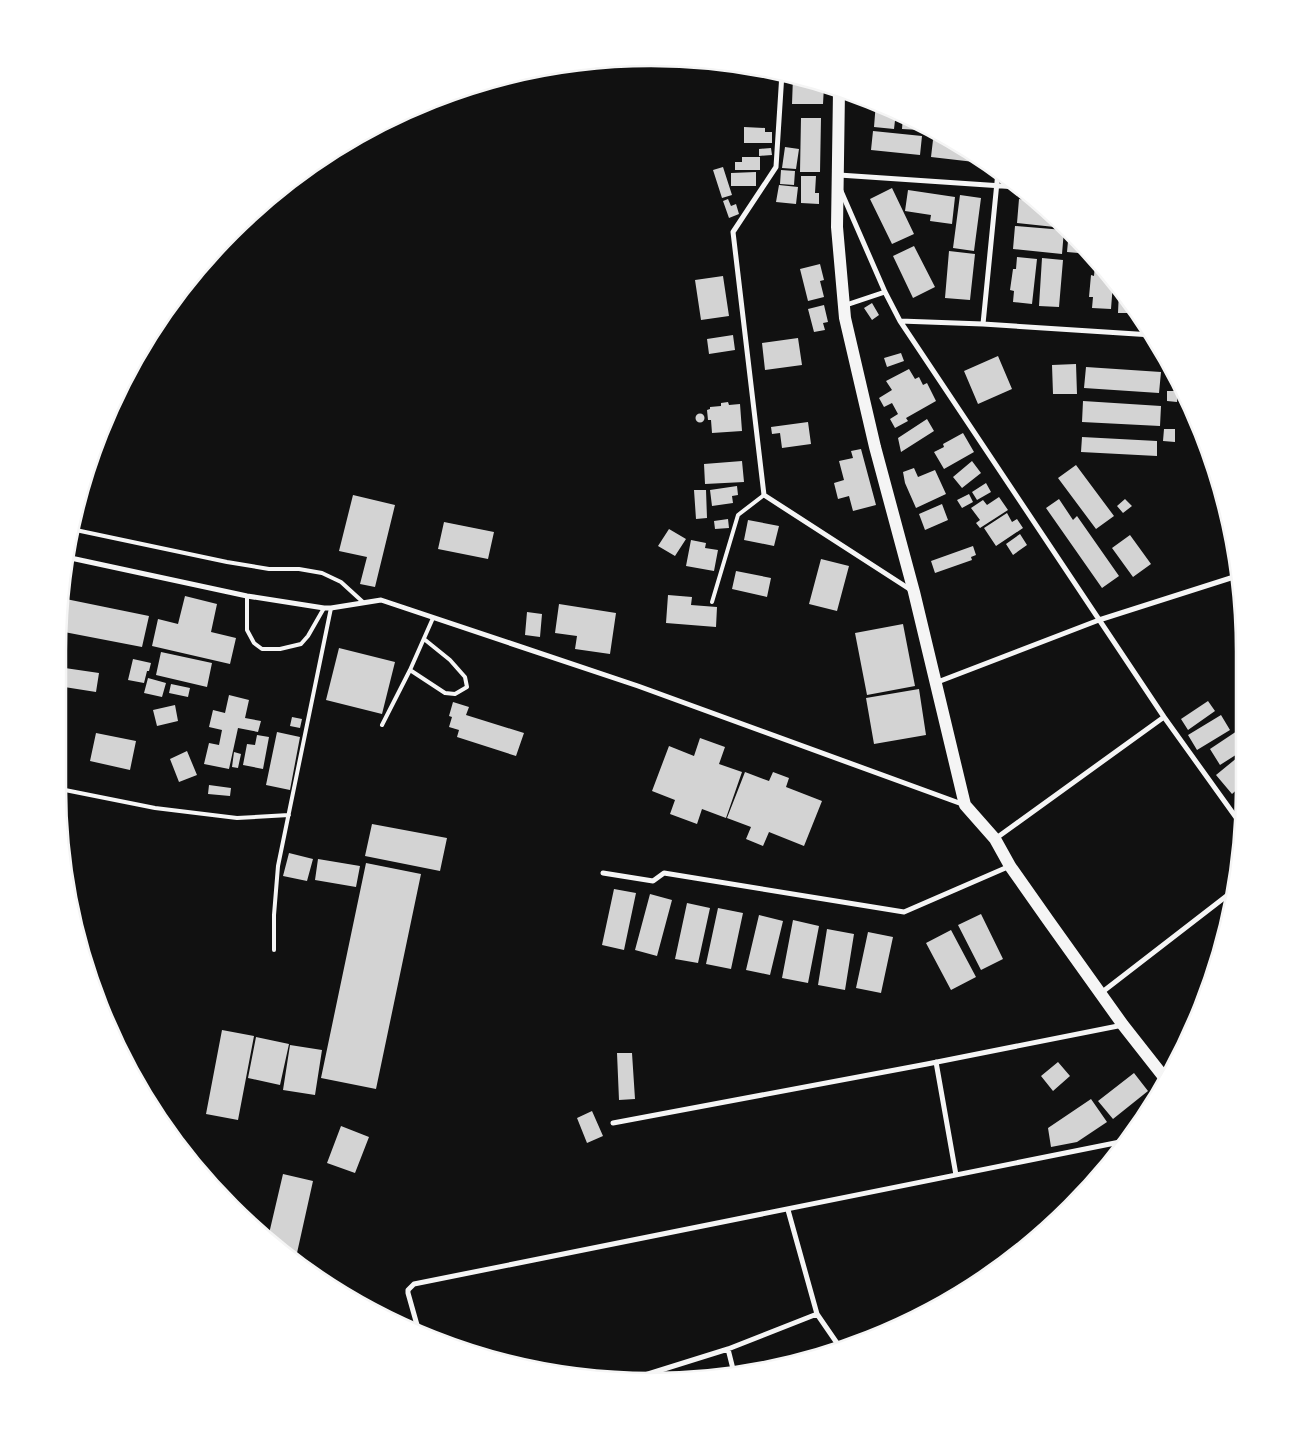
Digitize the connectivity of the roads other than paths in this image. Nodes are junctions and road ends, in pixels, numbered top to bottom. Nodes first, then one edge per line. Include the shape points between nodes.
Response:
1 (782, 81) edge
2 (839, 97) edge
3 (839, 180) junction
4 (997, 180) edge
5 (997, 186) junction
6 (1006, 186) edge
7 (885, 292) junction
8 (844, 306) junction
9 (900, 321) junction
10 (983, 324) junction
11 (1142, 333) edge
12 (764, 496) junction
13 (79, 531) edge
14 (74, 559) edge
15 (1231, 578) edge
16 (914, 592) junction
17 (247, 596) junction
18 (712, 602) dead end
19 (364, 603) junction
20 (324, 608) junction
21 (331, 608) junction
22 (434, 618) junction
23 (1099, 620) junction
24 (424, 638) junction
25 (410, 670) junction
26 (935, 683) junction
27 (1164, 717) junction
28 (382, 725) dead end
29 (66, 790) edge
30 (965, 805) junction
31 (289, 815) junction
32 (1235, 815) edge
33 (995, 839) junction
34 (1010, 866) junction
35 (603, 873) dead end
36 (1226, 897) edge
37 (274, 950) dead end
38 (1101, 993) junction
39 (1123, 1025) junction
40 (936, 1062) junction
41 (1161, 1073) edge
42 (613, 1123) dead end
43 (1116, 1143) edge
44 (956, 1175) junction
45 (788, 1210) junction
46 (817, 1314) junction
47 (417, 1323) edge
48 (837, 1343) edge
49 (728, 1349) junction
50 (733, 1367) edge
51 (651, 1373) edge

1 - 12 street via 776,167 733,232
2 - 3 main road
3 - 5 street
3 - 7 street
3 - 8 main road via 837,227
4 - 5 street
5 - 6 street
5 - 10 street
7 - 8 street
7 - 9 street
8 - 16 main road via 844,318 875,447
9 - 10 street
9 - 23 street
10 - 11 street
12 - 16 street
12 - 18 lane via 738,515
13 - 19 lane via 227,562 322,573 341,582
14 - 17 street
15 - 23 street
16 - 26 main road
17 - 20 street
17 - 20 lane via 247,630 254,643 262,649 301,644
19 - 21 street
19 - 22 street via 381,600
20 - 21 street
21 - 31 lane
22 - 24 lane
22 - 30 street via 638,686
23 - 26 street
23 - 27 street
24 - 25 lane
24 - 25 lane via 450,660 465,678 467,687 455,694 445,692
25 - 28 lane
26 - 30 main road
27 - 32 street
27 - 33 street
29 - 31 lane via 155,808 237,818
30 - 33 main road
31 - 37 lane via 276,883
33 - 34 main road
34 - 35 street via 904,912 664,873 653,881
34 - 38 main road
36 - 38 street
38 - 39 main road
39 - 40 street
39 - 41 main road
40 - 42 street
40 - 44 street
43 - 44 street
44 - 45 street
45 - 46 street
45 - 47 street via 414,1284 408,1293
46 - 48 street
46 - 49 street
49 - 50 street
49 - 51 street

